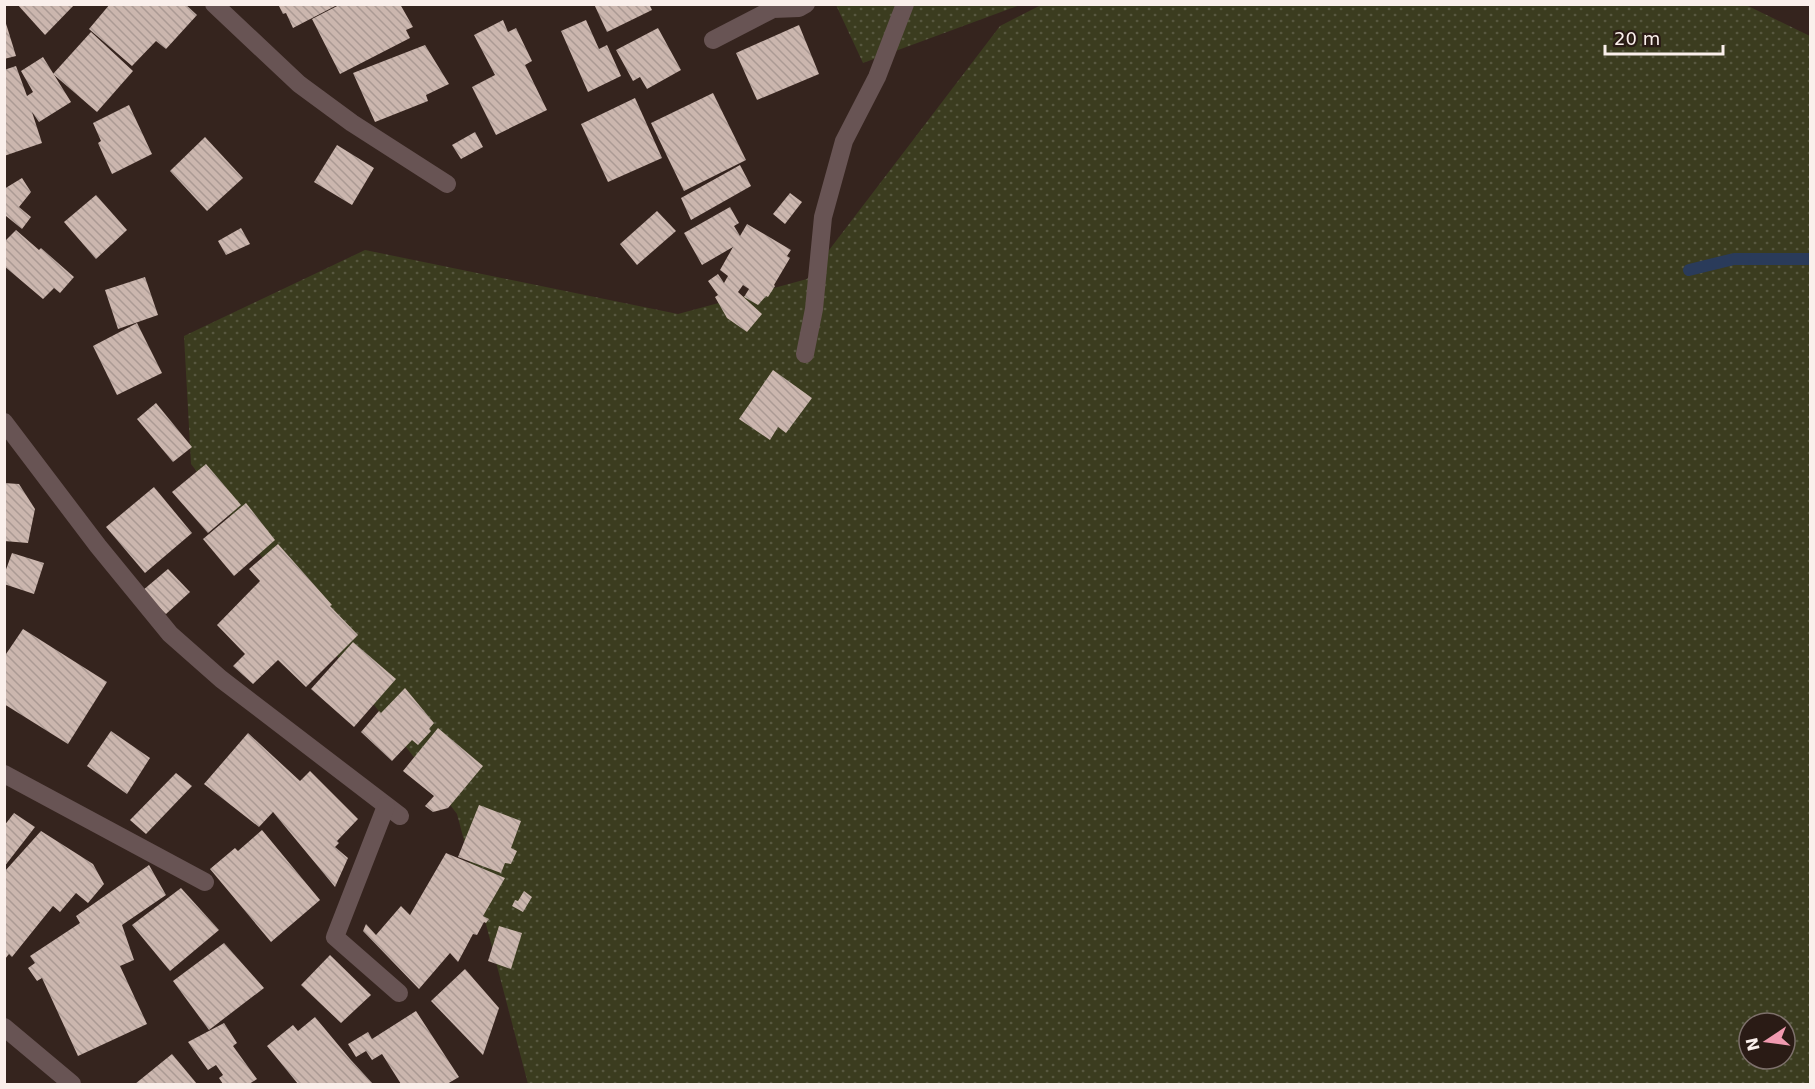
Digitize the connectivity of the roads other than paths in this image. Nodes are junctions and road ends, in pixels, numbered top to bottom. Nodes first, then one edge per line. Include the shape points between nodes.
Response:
1 (214, 4) edge
2 (806, 4) edge
3 (905, 4) edge
4 (713, 40) dead end
5 (447, 184) dead end
6 (805, 354) dead end
7 (4, 422) edge
8 (4, 774) edge
9 (205, 882) dead end
10 (399, 993) dead end
11 (4, 1027) edge
12 (72, 1084) edge

1 - 5 street via 299,84
2 - 4 street via 773,9
3 - 6 street via 877,77 844,141 823,217 814,309
7 - 10 street via 170,634 221,680 393,811 335,937
8 - 9 street
11 - 12 street

